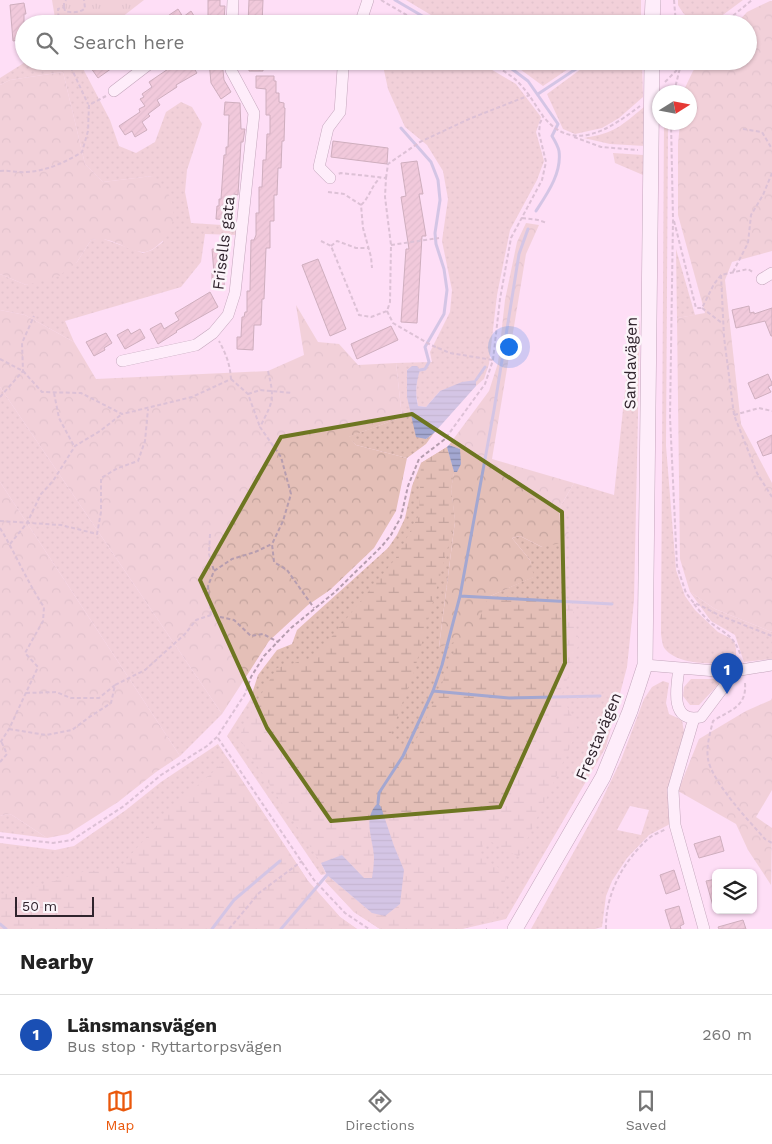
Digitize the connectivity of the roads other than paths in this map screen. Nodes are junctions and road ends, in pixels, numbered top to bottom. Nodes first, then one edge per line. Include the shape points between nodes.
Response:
1 (233, 0) edge
2 (368, 0) edge
3 (653, 0) edge
4 (232, 15) edge
5 (363, 15) edge
6 (652, 15) edge
7 (142, 70) edge
8 (231, 70) edge
9 (343, 70) edge
10 (652, 70) edge
11 (114, 91) road end
12 (330, 178) road end
13 (122, 361) dead end
14 (772, 665) edge
15 (645, 666) junction
16 (679, 669) junction
17 (728, 672) junction
18 (694, 718) junction
19 (515, 929) edge
20 (704, 929) edge

1 - 4 street
2 - 5 street
3 - 6 street
7 - 11 street
8 - 13 street, Frisells gata via 254,113 235,293 228,315 214,333 196,345
9 - 12 street via 340,112 328,128 320,167
10 - 15 street, Sandavägen
14 - 17 street
15 - 16 street
15 - 19 street, Frestavägen via 603,777
16 - 17 street
16 - 18 street via 675,690 677,706
17 - 18 street via 725,685 701,717
18 - 20 street via 674,790 675,825

